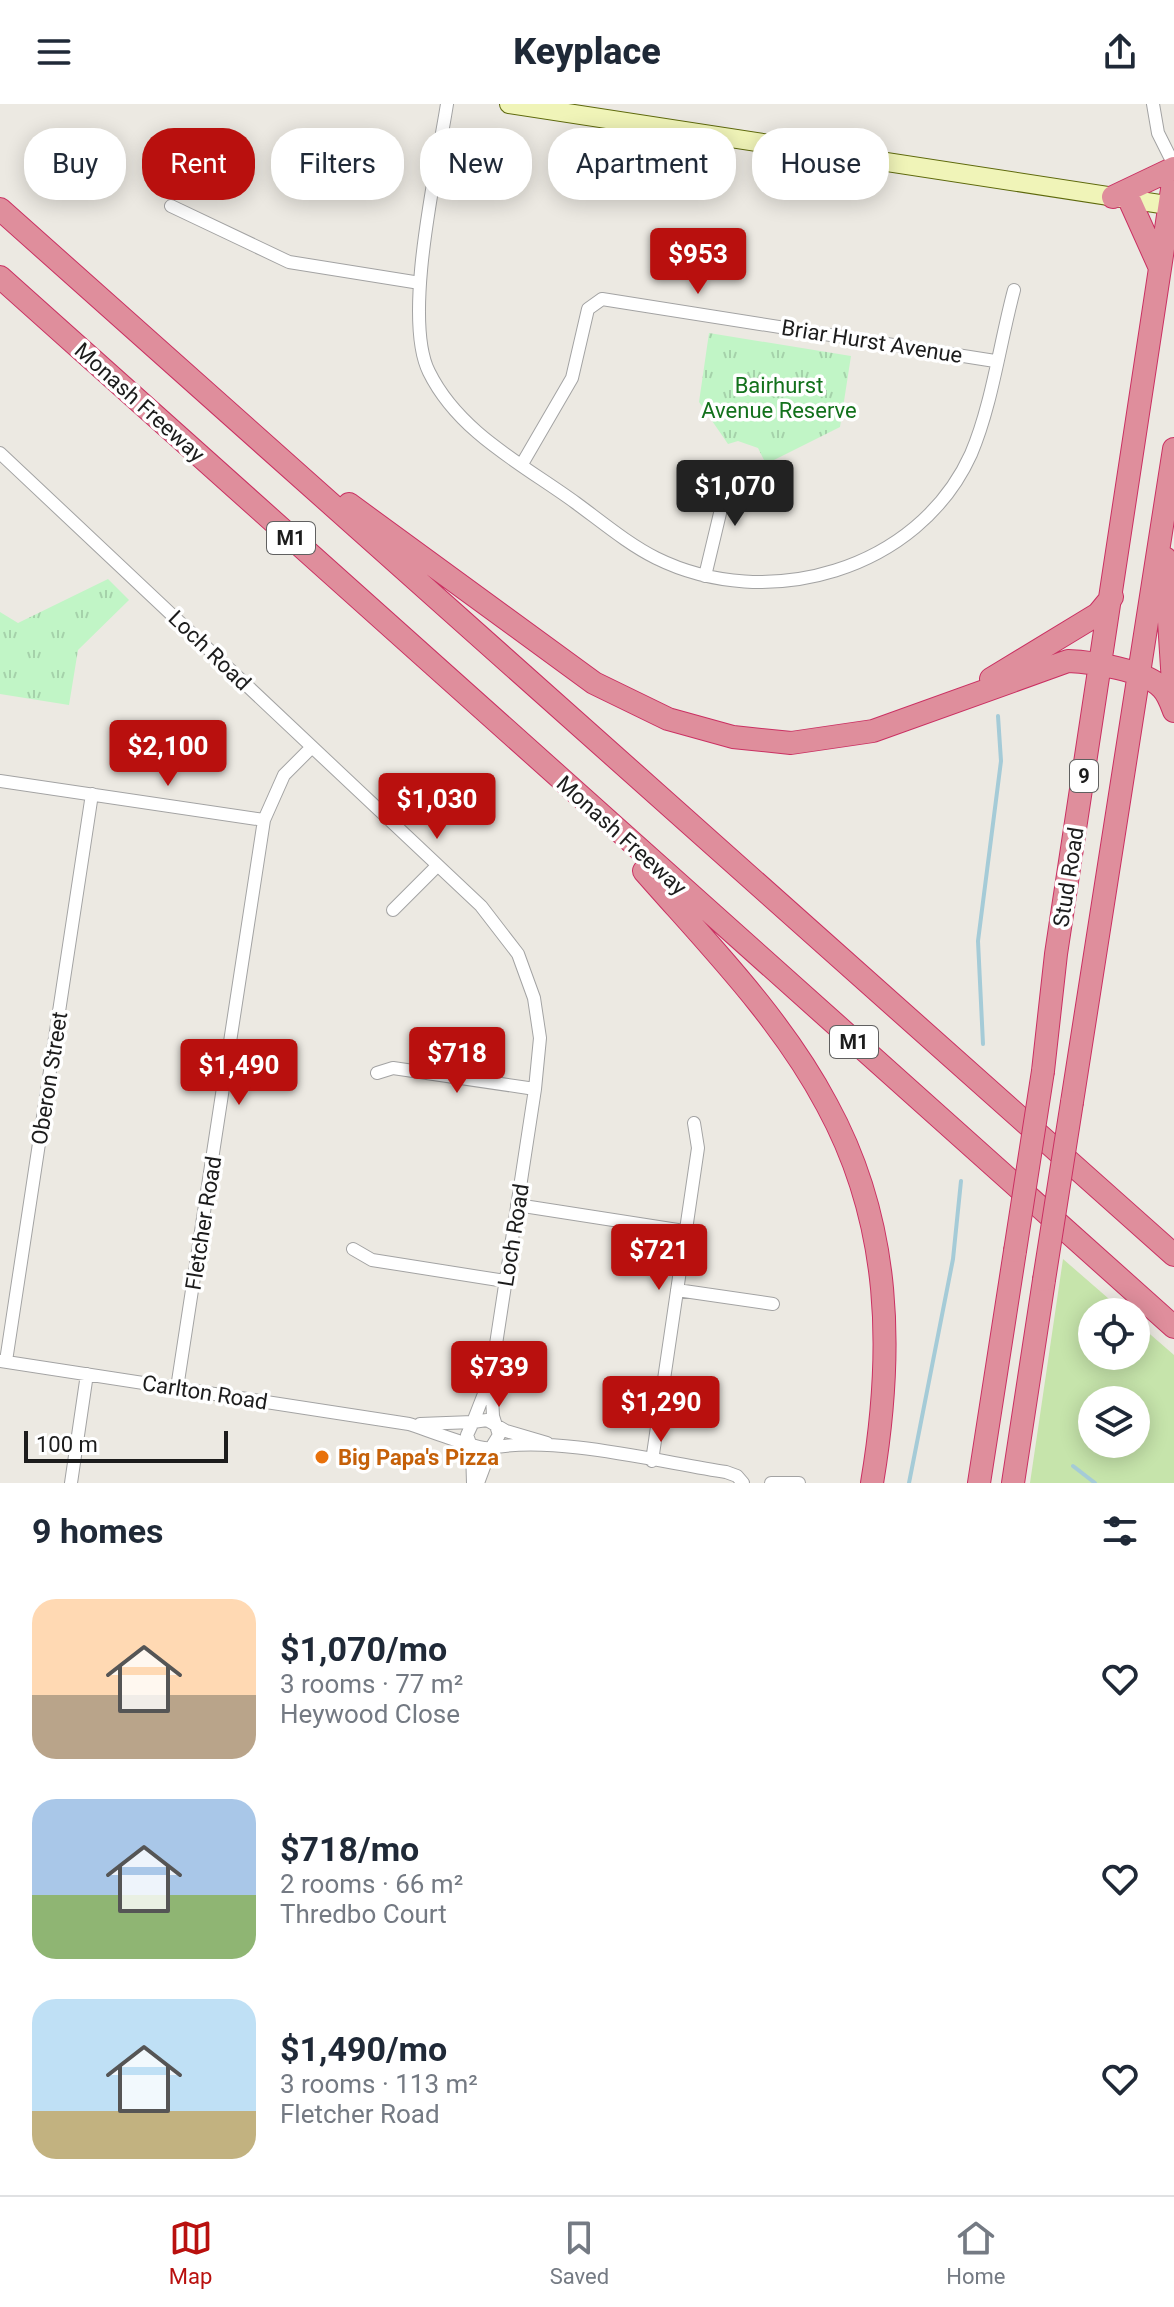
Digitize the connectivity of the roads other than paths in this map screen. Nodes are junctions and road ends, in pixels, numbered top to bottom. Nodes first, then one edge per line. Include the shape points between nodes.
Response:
1 (447, 104) edge
2 (509, 104) edge
3 (1153, 104) edge
4 (572, 109) edge
5 (1174, 167) edge
6 (1174, 176) edge
7 (1121, 198) junction
8 (171, 206) dead end
9 (1172, 206) edge
10 (0, 209) edge
11 (1161, 269) junction
12 (0, 277) edge
13 (420, 283) junction
14 (1014, 290) dead end
15 (995, 361) junction
16 (239, 424) junction
17 (1174, 449) edge
18 (0, 453) edge
19 (522, 464) junction
20 (742, 469) dead end
21 (1164, 521) junction
22 (705, 576) junction
23 (1112, 597) junction
24 (1102, 665) junction
25 (1138, 675) junction
26 (981, 693) junction
27 (1174, 699) edge
28 (1174, 711) edge
29 (312, 747) junction
30 (0, 781) edge
31 (92, 794) junction
32 (582, 800) junction
33 (264, 820) junction
34 (437, 866) junction
35 (393, 910) dead end
36 (377, 1073) dead end
37 (535, 1089) junction
38 (694, 1123) dead end
39 (517, 1205) junction
40 (684, 1231) junction
41 (353, 1249) dead end
42 (1174, 1255) edge
43 (505, 1281) junction
44 (677, 1290) junction
45 (773, 1304) dead end
46 (1174, 1327) edge
47 (3, 1361) edge
48 (87, 1374) junction
49 (491, 1377) junction
50 (177, 1388) junction
51 (473, 1422) junction
52 (409, 1424) junction
53 (495, 1425) junction
54 (470, 1444) junction
55 (557, 1447) junction
56 (491, 1448) junction
57 (652, 1461) junction
58 (71, 1483) edge
59 (476, 1483) edge
60 (743, 1483) edge
61 (771, 1483) edge
62 (799, 1483) edge
63 (872, 1483) edge
64 (979, 1483) edge
65 (1013, 1483) edge

1 - 13 street
2 - 4 main road
3 - 5 street via 1158,133
4 - 7 main road
5 - 7 highway
6 - 9 highway, Stud Road / 9
7 - 9 main road
7 - 11 highway
8 - 13 street via 289,262
9 - 11 highway, Stud Road / 9
10 - 16 highway, M1
11 - 23 highway, Stud Road / 9
12 - 32 highway, Monash Freeway / M1
13 - 19 street via 417,329 428,371 458,415
14 - 15 street
15 - 19 street, Briar Hurst Avenue via 602,299 588,309 572,378
15 - 22 street via 970,455 948,491 912,530 862,562 807,579 753,584
16 - 26 highway via 594,683 668,719 733,737 791,743 873,731
16 - 42 highway, M1
17 - 21 highway, Stud Road / 9
18 - 29 street, Loch Road
19 - 22 street via 656,558
20 - 22 street via 727,484
21 - 25 highway, Stud Road / 9
21 - 27 highway
23 - 24 highway, Stud Road / 9
23 - 26 highway via 1098,614 991,680
24 - 25 highway
24 - 26 highway via 1068,661
24 - 64 highway, Stud Road / 9, bridge
25 - 28 highway via 1162,688
25 - 65 highway, Stud Road / 9, bridge
29 - 33 street, Fletcher Road via 284,775
29 - 34 street, Loch Road
30 - 31 street
31 - 33 street
31 - 47 street, Oberon Street
32 - 46 highway, Monash Freeway / M1
32 - 63 highway via 738,979 826,1102 845,1140 864,1191 882,1274 885,1408
33 - 50 street, Fletcher Road
34 - 35 street
34 - 37 street, Loch Road via 481,906 518,954 534,998 540,1038
36 - 37 street via 393,1068
37 - 39 street, Loch Road
38 - 40 street via 698,1148
39 - 40 street
39 - 43 street, Loch Road
40 - 44 street
41 - 43 street via 372,1260
43 - 49 street, Loch Road
44 - 45 street
44 - 57 street
47 - 48 street, Carlton Road
48 - 50 street, Carlton Road
48 - 58 street
49 - 51 street, Loch Road
49 - 53 street, Loch Road
50 - 52 street, Carlton Road
51 - 52 street, Carlton Road
51 - 53 street via 482,1419
51 - 54 street via 467,1435
52 - 54 street, Carlton Road
53 - 55 street
53 - 56 street via 499,1435
54 - 56 street
54 - 59 street
55 - 56 street
55 - 57 street
56 - 59 street
57 - 60 street via 726,1472
61 - 62 street

